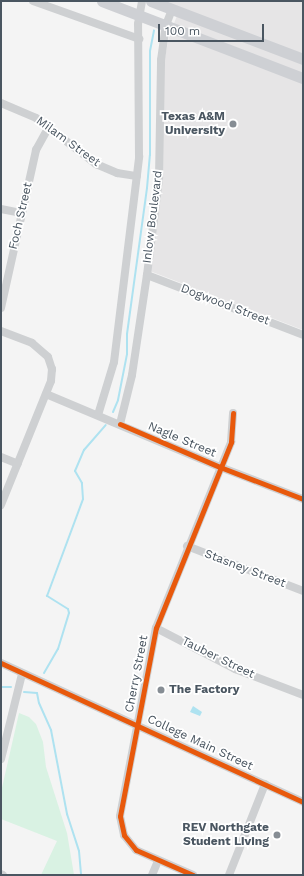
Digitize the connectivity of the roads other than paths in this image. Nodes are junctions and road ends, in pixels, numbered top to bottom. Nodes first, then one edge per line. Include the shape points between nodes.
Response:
1 (33, 1) edge
2 (102, 1) edge
3 (142, 1) edge
4 (151, 1) edge
5 (172, 9) junction
6 (138, 15) junction
7 (166, 25) junction
8 (139, 39) junction
9 (260, 43) junction
10 (254, 59) junction
11 (303, 59) edge
12 (303, 78) edge
13 (1, 103) edge
14 (48, 127) junction
15 (137, 176) junction
16 (1, 208) edge
17 (21, 213) junction
18 (146, 275) junction
19 (1, 308) edge
20 (1, 331) edge
21 (303, 335) edge
22 (46, 394) junction
23 (233, 412) dead end
24 (98, 416) junction
25 (120, 424) junction
26 (1, 457) edge
27 (18, 464) junction
28 (220, 467) junction
29 (303, 499) edge
30 (1, 505) edge
31 (187, 546) junction
32 (303, 591) edge
33 (156, 628) junction
34 (1, 663) edge
35 (22, 674) junction
36 (303, 695) edge
37 (138, 726) junction
38 (1, 759) edge
39 (265, 784) junction
40 (303, 802) edge
41 (158, 862) junction
42 (152, 875) edge
43 (193, 875) edge
44 (229, 875) edge

1 - 8 street
2 - 6 main road
3 - 6 street, Inlow Boulevard
4 - 5 main road
5 - 7 street, Inlow Boulevard
5 - 9 main road
6 - 7 main road
6 - 8 street, Inlow Boulevard
7 - 10 main road
7 - 18 street, Inlow Boulevard via 160,70 159,178
8 - 15 street, Inlow Boulevard via 140,126
9 - 10 main road
9 - 11 main road
10 - 12 main road
13 - 14 street, Milam Street via 36,118
14 - 15 street, Milam Street via 96,164 117,173
14 - 17 street, Foch Street via 36,150
15 - 24 street, Inlow Boulevard via 114,362
16 - 17 street
17 - 19 street, Foch Street
18 - 21 street, Dogwood Street
18 - 25 street, Inlow Boulevard via 132,375
20 - 22 street via 32,343 48,357 52,369 52,382
22 - 24 street, Nagle Street
22 - 27 street
23 - 28 street, Cherry Street via 231,442
24 - 25 street, Nagle Street
25 - 28 street, Nagle Street
26 - 27 street
27 - 30 street
28 - 29 street, Nagle Street
28 - 31 street, Cherry Street
31 - 32 street, Stasney Street
31 - 33 street, Cherry Street
33 - 36 street, Tauber Street via 235,669
33 - 37 street, Cherry Street
34 - 35 street, College Main Street
35 - 37 street, College Main Street
35 - 38 street
37 - 39 street, College Main Street
37 - 41 street, Cherry Street via 121,826 129,844
39 - 40 street, College Main Street
39 - 44 street
41 - 42 street
41 - 43 street, Cherry Street

